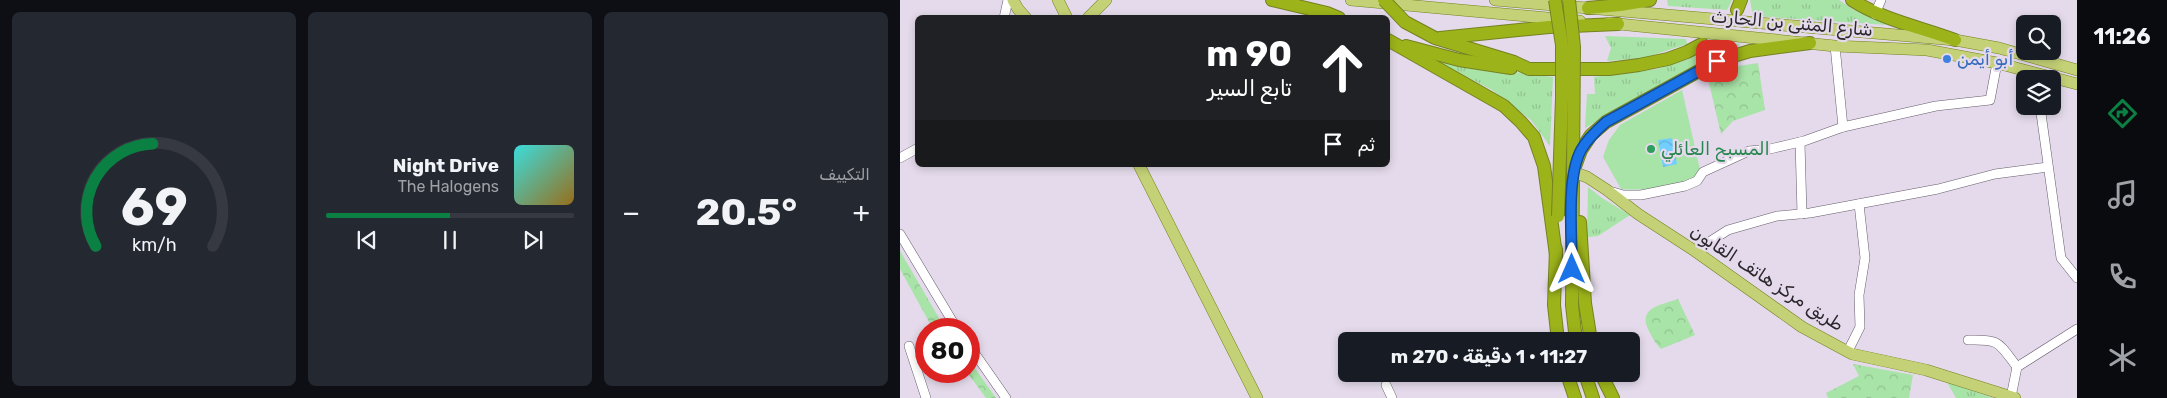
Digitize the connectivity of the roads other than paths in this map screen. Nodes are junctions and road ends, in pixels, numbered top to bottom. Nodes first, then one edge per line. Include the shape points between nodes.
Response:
1 (1008, 0) edge
2 (1013, 0) edge
3 (1058, 0) edge
4 (1108, 0) edge
5 (1272, 0) edge
6 (1351, 0) edge
7 (1384, 0) edge
8 (1494, 0) edge
9 (1555, 0) edge
10 (1569, 0) edge
11 (1650, 0) edge
12 (1852, 0) edge
13 (1871, 0) edge
14 (1583, 4) edge
15 (1879, 7) edge
16 (1005, 15) edge
17 (1023, 15) edge
18 (1065, 15) edge
19 (1091, 15) edge
20 (1102, 15) edge
21 (1332, 15) edge
22 (1618, 24) junction
23 (1435, 38) junction
24 (1955, 40) junction
25 (1392, 42) edge
26 (1702, 44) dead end
27 (1810, 44) junction
28 (1836, 46) junction
29 (1996, 63) junction
30 (1529, 70) junction
31 (2020, 70) edge
32 (2077, 70) edge
33 (2061, 81) edge
34 (2077, 84) edge
35 (1574, 101) junction
36 (2041, 115) edge
37 (1844, 127) junction
38 (1800, 142) junction
39 (915, 150) edge
40 (900, 158) edge
41 (1140, 167) edge
42 (2048, 167) junction
43 (1573, 176) junction
44 (1607, 190) junction
45 (1859, 204) junction
46 (1802, 214) junction
47 (900, 234) edge
48 (1695, 251) junction
49 (1556, 256) junction
50 (2077, 278) edge
51 (951, 318) edge
52 (2077, 329) edge
53 (1557, 332) edge
54 (1575, 332) edge
55 (1590, 332) edge
56 (1968, 340) dead end
57 (909, 346) dead end
58 (1848, 351) junction
59 (980, 361) edge
60 (2016, 366) junction
61 (1570, 382) edge
62 (1588, 382) edge
63 (1605, 382) edge
64 (1386, 385) dead end
65 (2013, 397) edge
66 (926, 398) edge
67 (1006, 398) edge
68 (1257, 398) edge
69 (1392, 398) edge
70 (1575, 398) edge
71 (1593, 398) edge
72 (1614, 398) edge

1 - 16 street
2 - 17 main road
3 - 18 main road
4 - 19 main road
4 - 20 main road
5 - 21 highway
6 - 22 main road, شارع المثنى بن الحارث
7 - 23 highway, bridge via 1406,22
8 - 14 main road, شارع المثنى بن الحارث
9 - 49 highway, bridge via 1562,45
10 - 35 highway, bridge via 1574,47
11 - 14 highway via 1620,5
12 - 15 highway
13 - 15 street
14 - 24 main road, شارع المثنى بن الحارث
14 - 35 highway, bridge
15 - 24 highway
22 - 23 highway
22 - 27 main road, شارع المثنى بن الحارث
23 - 30 highway via 1514,62
24 - 32 main road, شارع المثنى بن الحارث via 1999,48
25 - 30 highway via 1459,60
25 - 49 highway via 1504,106 1534,137 1544,166
26 - 30 highway via 1668,59 1639,65
27 - 28 main road, شارع المثنى بن الحارث
27 - 43 highway via 1750,51 1717,61 1673,84 1606,122 1591,135 1580,150
28 - 29 main road, شارع المثنى بن الحارث via 1927,50
28 - 37 street
29 - 31 main road, شارع المثنى بن الحارث
29 - 37 street via 1990,100 1936,106
33 - 34 main road, شارع المثنى بن الحارث
35 - 43 highway, bridge
36 - 42 street
37 - 38 street
38 - 44 street via 1770,150 1749,151 1703,172 1697,181 1685,186 1641,195 1623,195
38 - 46 street
39 - 40 street
41 - 68 main road
42 - 45 street via 1995,174
42 - 50 street via 2061,258
43 - 44 main road, طريق مركز هاتف القابون via 1587,177
43 - 54 highway via 1572,305
43 - 55 highway
44 - 48 main road, طريق مركز هاتف القابون
45 - 46 street
45 - 58 street via 1865,258 1859,295 1860,327
46 - 48 street via 1777,216 1728,230
47 - 51 street
48 - 58 main road, طريق مركز هاتف القابون via 1802,327
49 - 53 highway via 1554,305
52 - 60 street
56 - 60 street via 2000,343
57 - 66 street
58 - 65 main road, طريق مركز هاتف القابون via 1926,370
59 - 67 street
60 - 65 street
61 - 70 highway
62 - 71 highway
63 - 72 highway
64 - 69 street

